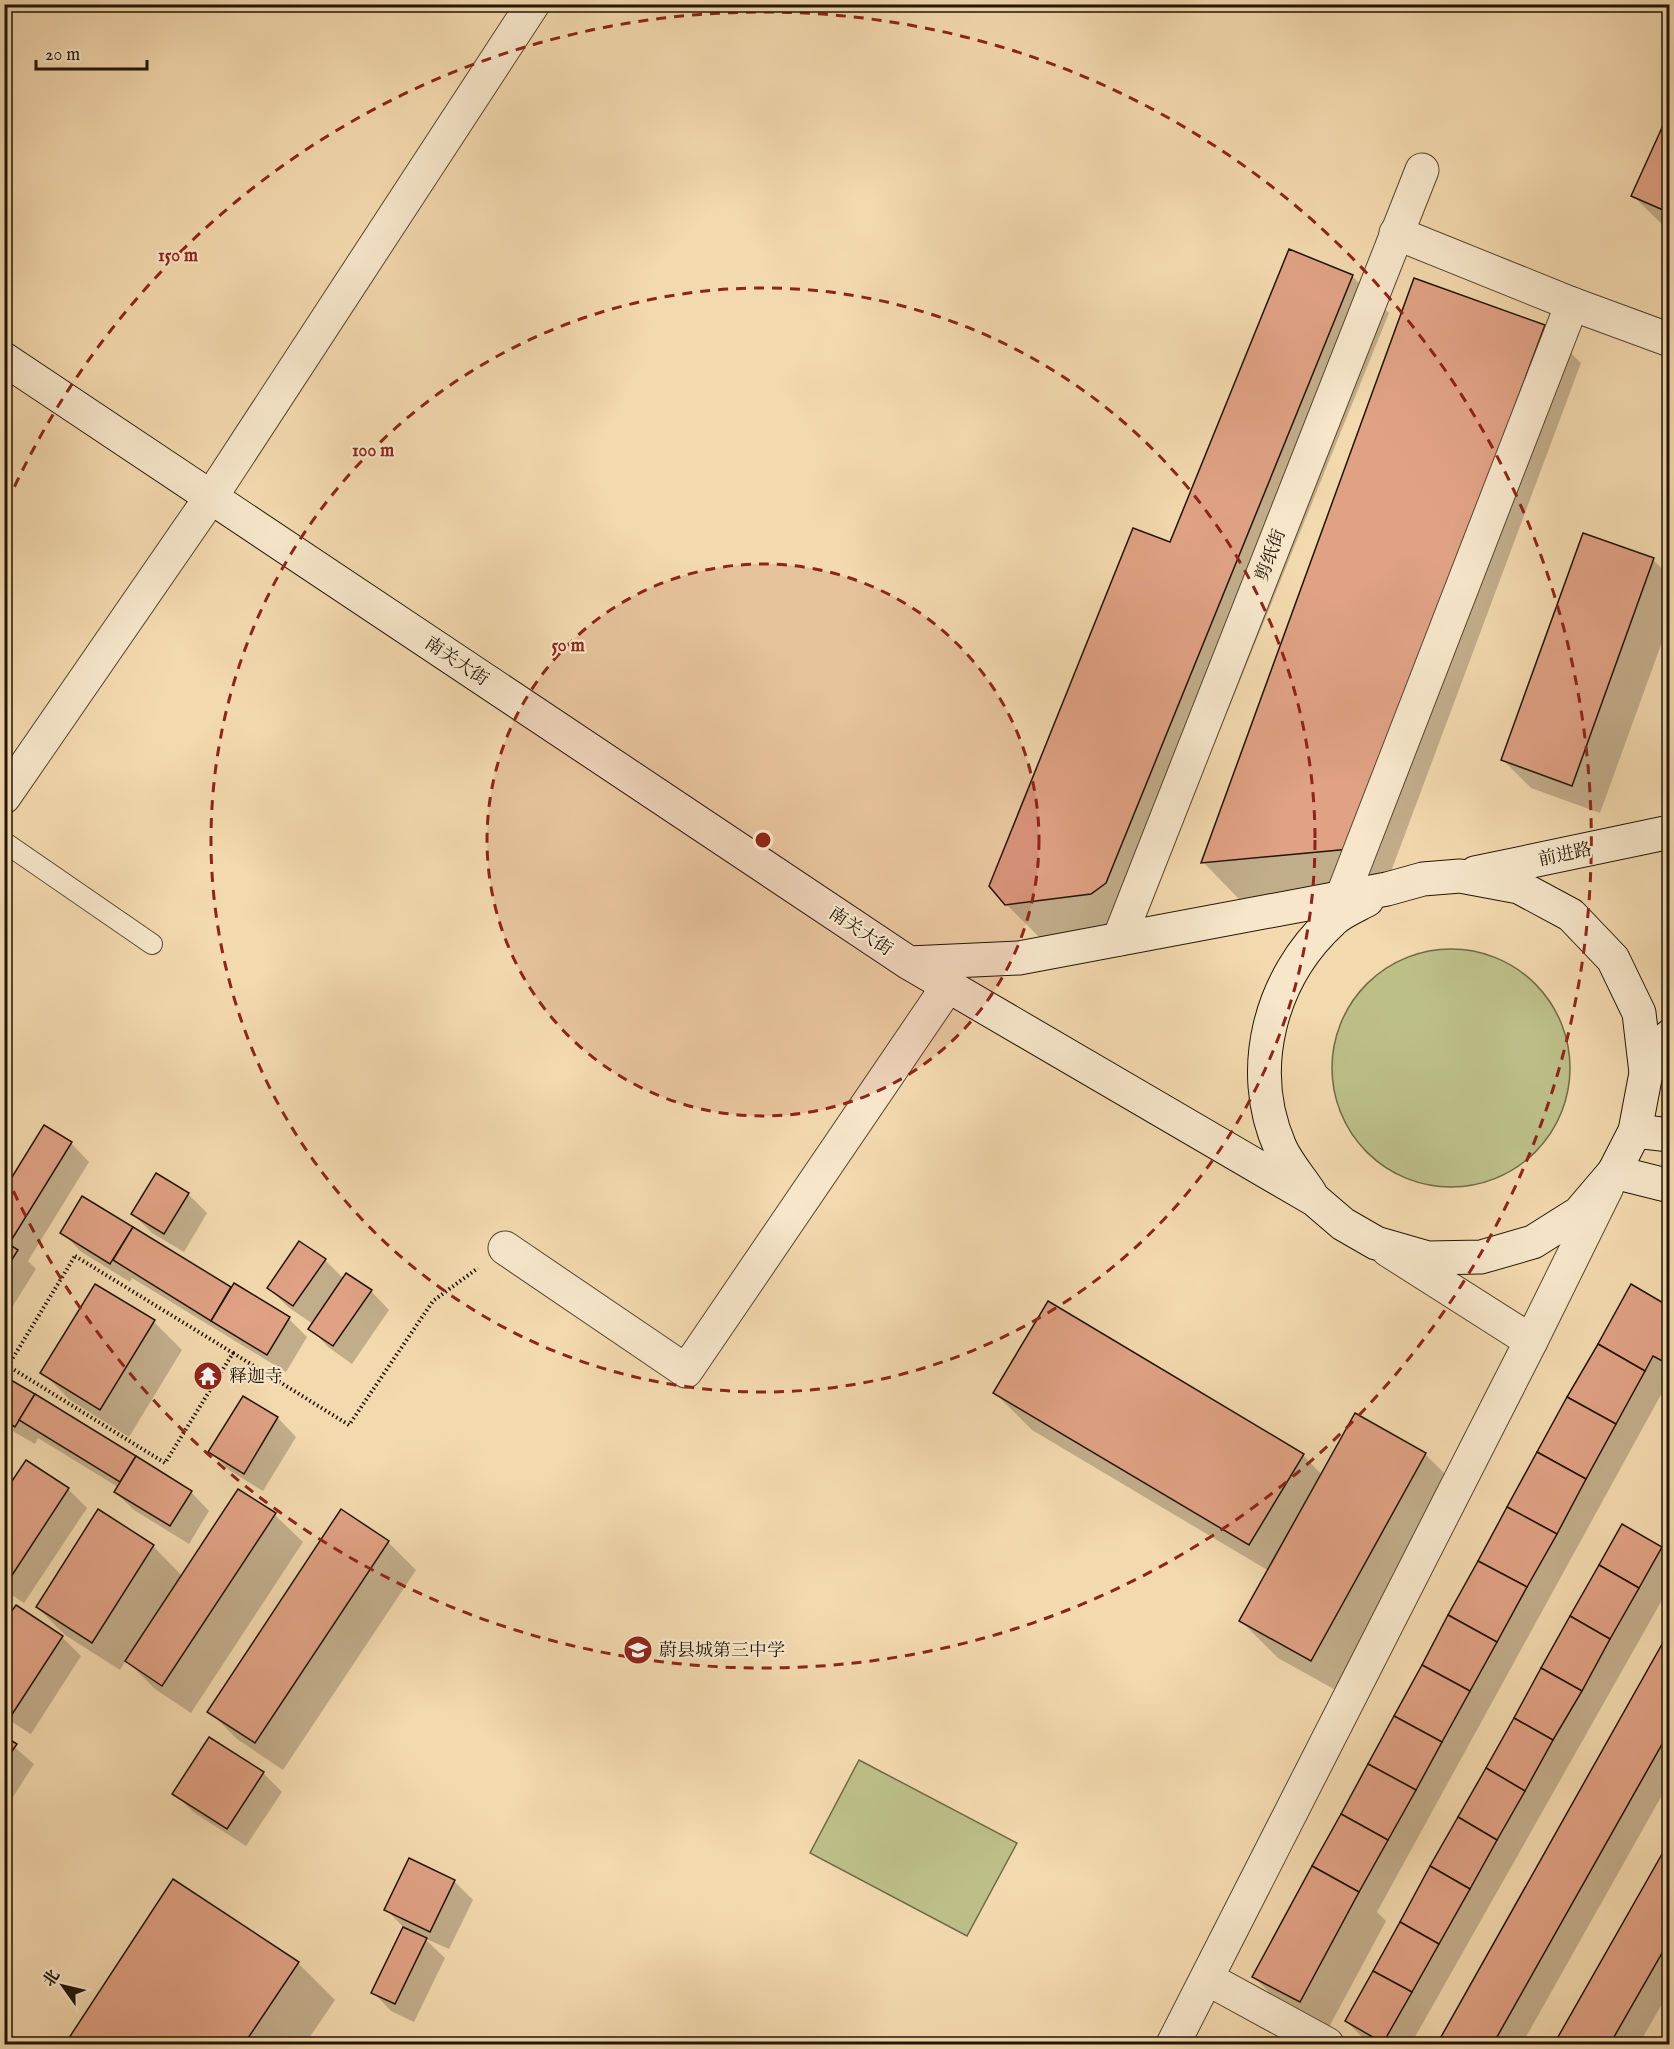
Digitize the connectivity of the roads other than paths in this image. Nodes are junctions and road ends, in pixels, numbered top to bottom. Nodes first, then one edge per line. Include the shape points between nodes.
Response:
1 (533, 4) edge
2 (1422, 170) dead end
3 (1396, 233) junction
4 (1572, 304) junction
5 (1670, 340) edge
6 (4, 359) edge
7 (212, 497) junction
8 (4, 797) edge
9 (1670, 832) edge
10 (4, 842) edge
11 (1460, 876) junction
12 (1387, 889) junction
13 (1342, 897) junction
14 (1119, 939) junction
15 (152, 944) dead end
16 (909, 963) junction
17 (948, 986) junction
18 (1670, 1036) edge
19 (1646, 1073) junction
20 (1635, 1131) junction
21 (1670, 1135) edge
22 (1614, 1172) junction
23 (1670, 1186) edge
24 (1315, 1200) junction
25 (1376, 1242) junction
26 (505, 1248) road end
27 (1531, 1341) junction
28 (1208, 1979) junction
29 (1173, 2044) edge
30 (1327, 2044) edge

1 - 7 street
2 - 3 street, 剪纸街
3 - 4 street
3 - 14 street, 剪纸街
4 - 5 street
4 - 13 street
6 - 7 street, 南关大街
7 - 8 street
7 - 16 street, 南关大街
9 - 11 street, 前进路
10 - 15 lane
11 - 12 street, 南关大街 via 1423,879
11 - 19 street, 南关大街 via 1519,887 1571,915 1613,959 1638,1013
12 - 13 street, 南关大街
12 - 24 street, 南关大街 via 1333,920 1292,967 1268,1025 1264,1087 1280,1148
13 - 14 street, 南关大街
14 - 16 street, 南关大街 via 1019,958
16 - 17 street, 南关大街
17 - 24 street, 南关大街
17 - 26 street via 686,1371
18 - 19 street
19 - 20 street, 南关大街
20 - 21 street
20 - 22 street, 南关大街
22 - 23 street
22 - 25 street, 南关大街 via 1579,1213 1533,1242 1481,1257 1428,1258
22 - 27 street
24 - 25 street, 南关大街 via 1343,1224
25 - 27 street
27 - 28 street
28 - 29 street
28 - 30 street

